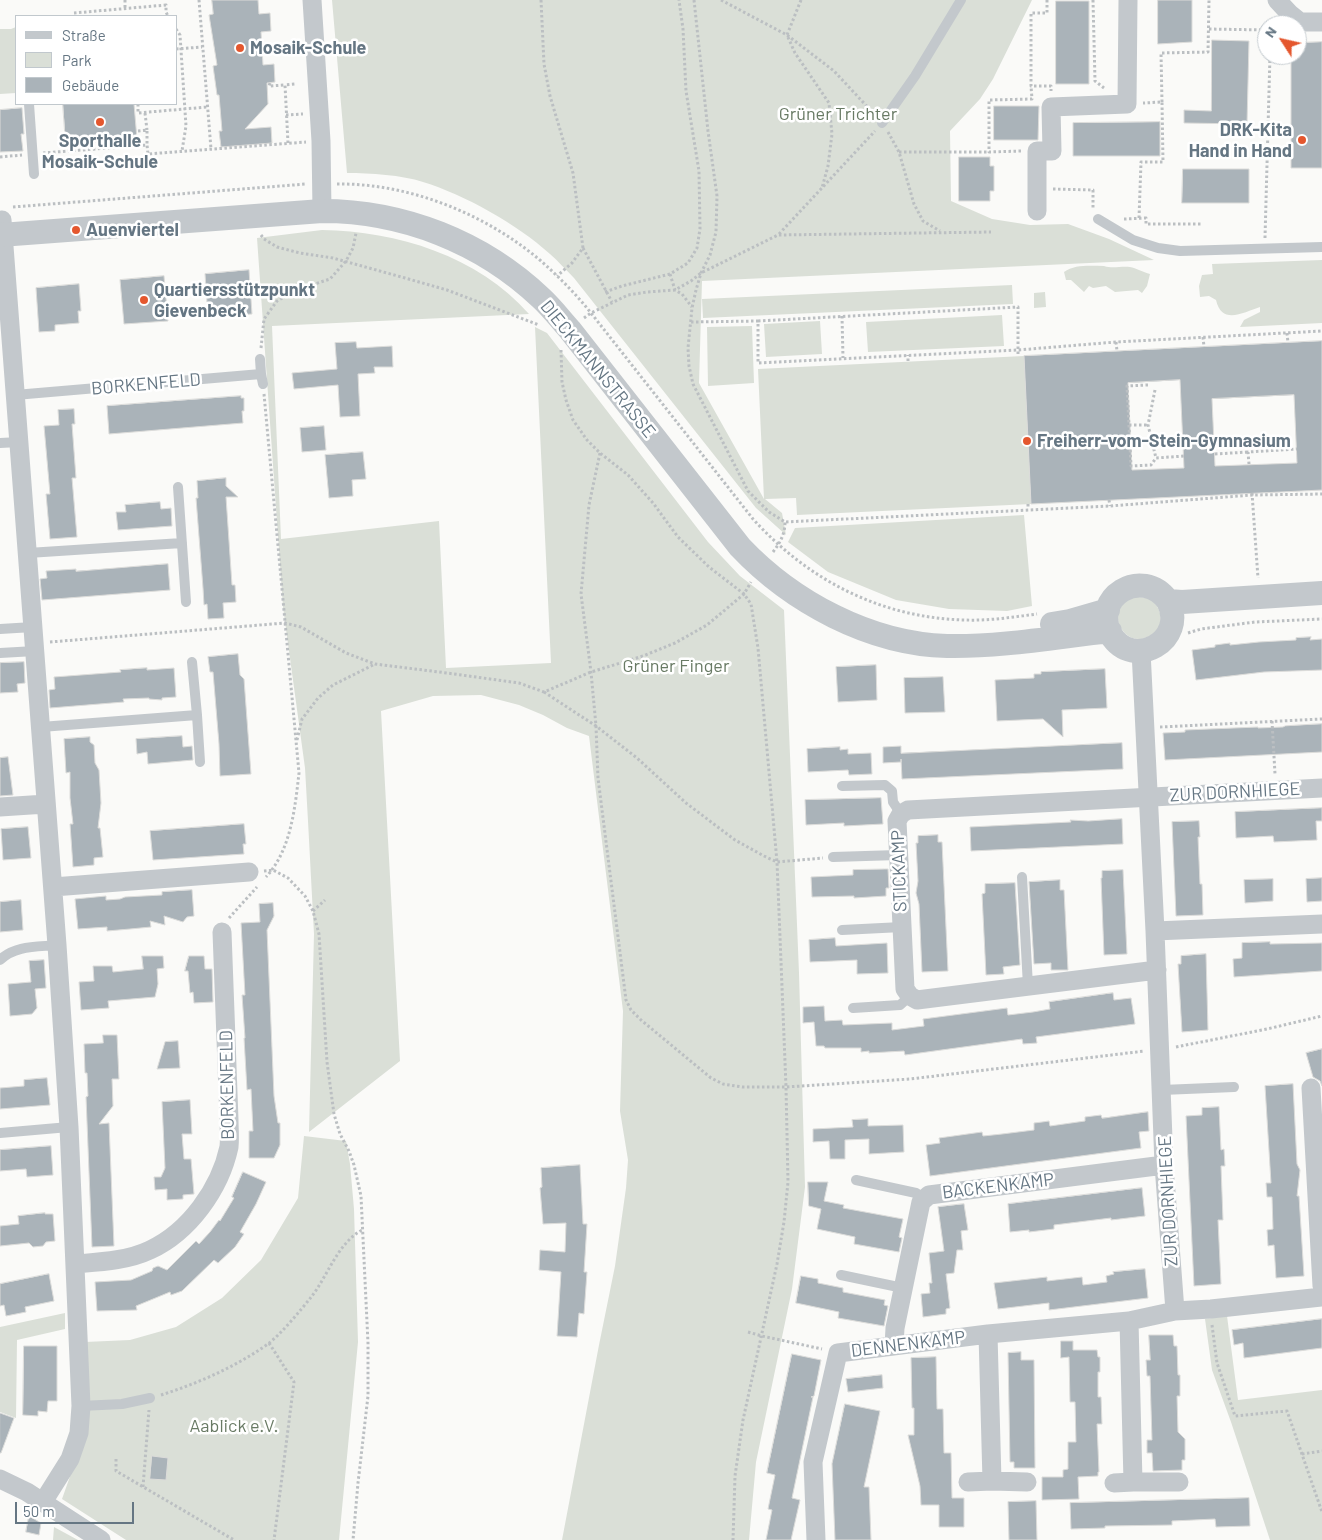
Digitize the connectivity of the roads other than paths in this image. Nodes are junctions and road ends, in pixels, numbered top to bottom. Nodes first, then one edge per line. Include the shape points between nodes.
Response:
1 (312, 0) edge
2 (961, 0) edge
3 (1128, 0) edge
4 (1276, 0) edge
5 (1322, 22) edge
6 (29, 105) edge
7 (882, 123) road end
8 (34, 174) dead end
9 (321, 197) junction
10 (1037, 211) dead end
11 (1098, 219) road end
12 (3, 223) edge
13 (1322, 247) edge
14 (3, 275) edge
15 (260, 359) road end
16 (15, 395) junction
17 (19, 442) junction
18 (0, 443) edge
19 (178, 488) dead end
20 (182, 543) junction
21 (28, 553) junction
22 (1322, 593) edge
23 (1168, 601) junction
24 (186, 602) dead end
25 (1322, 606) edge
26 (1109, 621) junction
27 (0, 629) edge
28 (1179, 630) junction
29 (34, 640) junction
30 (1141, 651) junction
31 (0, 653) edge
32 (192, 662) dead end
33 (197, 715) junction
34 (41, 727) junction
35 (200, 762) dead end
36 (842, 786) dead end
37 (1322, 788) edge
38 (1148, 797) junction
39 (46, 804) junction
40 (0, 807) edge
41 (901, 814) junction
42 (898, 855) junction
43 (833, 857) road end
44 (249, 872) road end
45 (1022, 877) dead end
46 (53, 887) junction
47 (1322, 924) edge
48 (902, 927) junction
49 (842, 930) dead end
50 (222, 932) road end
51 (1155, 932) junction
52 (58, 945) junction
53 (0, 960) edge
54 (1156, 970) junction
55 (1028, 986) junction
56 (910, 996) junction
57 (853, 1008) dead end
58 (1234, 1087) dead end
59 (1311, 1088) dead end
60 (1162, 1090) junction
61 (69, 1127) junction
62 (0, 1133) edge
63 (1164, 1165) junction
64 (856, 1180) dead end
65 (925, 1198) junction
66 (75, 1264) junction
67 (841, 1275) dead end
68 (1322, 1286) edge
69 (903, 1288) junction
70 (1322, 1297) edge
71 (1174, 1311) junction
72 (1129, 1321) junction
73 (988, 1334) junction
74 (894, 1346) junction
75 (150, 1398) road end
76 (82, 1406) junction
77 (0, 1479) edge
78 (992, 1481) junction
79 (968, 1482) dead end
80 (1027, 1482) dead end
81 (1133, 1482) junction
82 (1179, 1482) dead end
83 (1114, 1483) dead end
84 (44, 1502) junction
85 (101, 1540) edge
86 (816, 1540) edge

1 - 9 street via 321,141
2 - 7 lane via 916,76
3 - 10 street via 1127,104 1051,107 1052,151 1037,151
4 - 5 street via 1300,22
6 - 8 lane
9 - 12 street, DIECKMANNSTRASSE
9 - 26 street, DIECKMANNSTRASSE via 356,212 405,221 472,247 520,280 543,299 570,330 744,551 780,583 824,610 873,632 932,645 982,645
11 - 13 lane via 1133,240 1180,251
12 - 14 street
14 - 16 street
15 - 16 lane, BORKENFELD via 262,379
16 - 17 street
17 - 18 lane
17 - 21 street
19 - 20 lane
20 - 21 lane
20 - 24 lane
21 - 29 street
22 - 23 street
23 - 26 street via 1154,588 1135,585 1116,596
23 - 28 street
25 - 28 street via 1211,614 1185,621
26 - 30 street via 1115,640 1131,650
27 - 29 lane
28 - 30 street via 1153,648
29 - 31 lane
29 - 34 street
30 - 38 street, ZUR DORNHIEGE
32 - 33 lane
33 - 34 lane
33 - 35 lane
34 - 39 street
36 - 41 lane via 885,785 892,791 893,802
37 - 38 street, ZUR DORNHIEGE
38 - 41 street, STICKAMP via 908,810
38 - 51 street, ZUR DORNHIEGE
39 - 40 street
39 - 46 street
41 - 42 street, STICKAMP via 897,821
42 - 43 lane
42 - 48 street, STICKAMP
44 - 46 street
45 - 55 lane
46 - 52 street
47 - 51 street
48 - 49 lane
48 - 56 street, STICKAMP via 905,989
50 - 66 street, BORKENFELD via 229,1145 221,1171 206,1200 188,1223 167,1240 130,1257
51 - 54 street, ZUR DORNHIEGE
52 - 53 lane via 16,950
52 - 61 street
54 - 55 street
54 - 60 street, ZUR DORNHIEGE
55 - 56 street via 917,1000
56 - 57 lane via 900,1005
58 - 60 lane
59 - 68 street
60 - 63 street, ZUR DORNHIEGE
61 - 62 lane
61 - 66 street
63 - 65 street, BACKENKAMP
63 - 71 street, ZUR DORNHIEGE
64 - 65 lane via 916,1193
65 - 69 street, BACKENKAMP via 921,1202
66 - 76 street
67 - 69 lane
69 - 74 street, BACKENKAMP via 894,1328
70 - 71 street
71 - 72 street
72 - 73 street, DENNENKAMP
72 - 81 street
73 - 74 street, DENNENKAMP
73 - 78 street, DENNENKAMP
74 - 86 street, DENNENKAMP via 838,1353 813,1462
75 - 76 lane via 122,1404
76 - 84 street via 79,1433 70,1459
77 - 84 street
78 - 79 street
78 - 80 street
81 - 82 street
81 - 83 street
84 - 85 street

